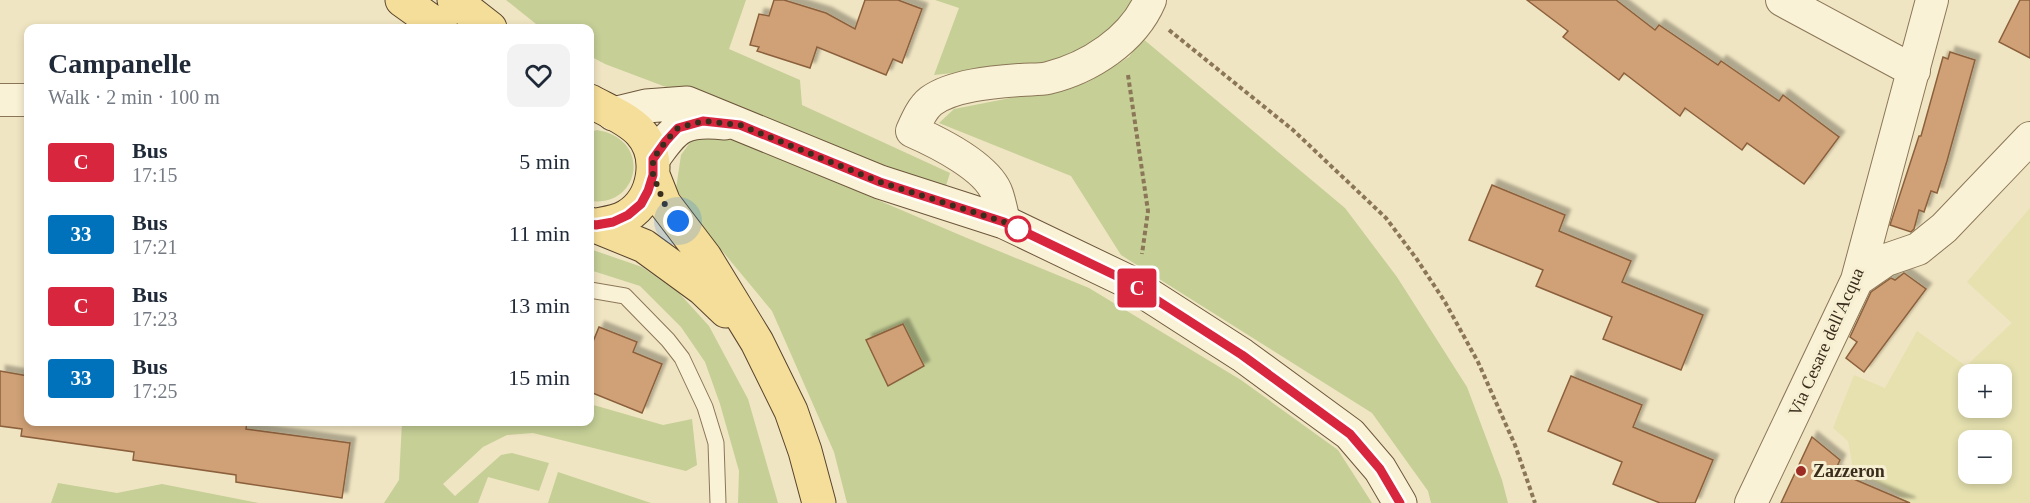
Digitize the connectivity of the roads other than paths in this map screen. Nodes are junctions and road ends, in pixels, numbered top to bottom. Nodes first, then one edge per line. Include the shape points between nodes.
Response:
1 (402, 0) edge
2 (454, 0) edge
3 (1782, 0) edge
4 (1932, 0) edge
5 (1148, 5) edge
6 (435, 24) edge
7 (485, 24) edge
8 (1914, 71) junction
9 (0, 100) edge
10 (24, 100) edge
11 (595, 108) edge
12 (740, 125) junction
13 (2030, 138) edge
14 (653, 167) junction
15 (1004, 222) junction
16 (594, 224) edge
17 (594, 224) edge
18 (1857, 280) junction
19 (594, 291) edge
20 (757, 342) junction
21 (718, 503) edge
22 (819, 503) edge
23 (1400, 503) edge
24 (1751, 503) edge

1 - 6 main road
2 - 7 main road
3 - 8 street
4 - 8 street, Via Cesare dell'Acqua
5 - 15 street via 1123,39 1090,62 1047,78 948,92 930,101 919,116 912,131 977,167 997,192
8 - 18 street, Via Cesare dell'Acqua
9 - 10 street
11 - 12 street via 687,103
11 - 14 main road via 628,121 639,131 648,143
12 - 14 street via 703,121 678,128 666,141
12 - 15 street via 880,182
13 - 18 street via 1944,228 1918,249 1886,260
14 - 16 main road via 641,204 613,222
14 - 20 main road via 664,203 705,257
15 - 23 street via 1127,281 1242,355 1350,434 1380,469
17 - 20 main road via 644,246 703,289
18 - 24 street, Via Cesare dell'Acqua
19 - 21 lane via 625,296 682,358 705,407 716,443
20 - 22 main road via 791,411

